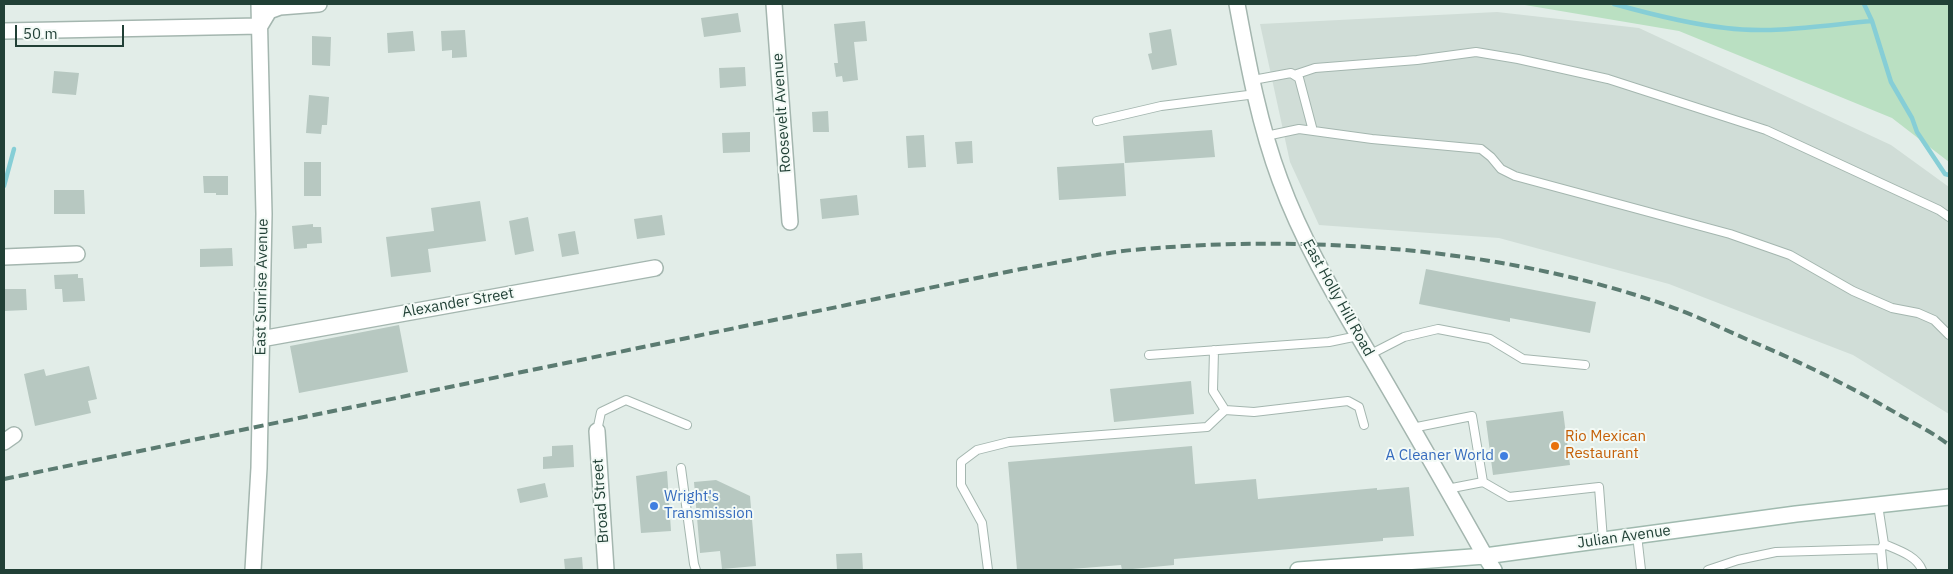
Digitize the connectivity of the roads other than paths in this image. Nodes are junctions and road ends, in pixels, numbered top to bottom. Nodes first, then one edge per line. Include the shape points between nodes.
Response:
1 (259, 4) edge
2 (319, 4) edge
3 (774, 4) edge
4 (1237, 4) edge
5 (260, 26) junction
6 (4, 31) edge
7 (1294, 75) junction
8 (1255, 87) junction
9 (1097, 121) dead end
10 (1313, 130) junction
11 (1266, 136) junction
12 (1949, 217) edge
13 (790, 222) dead end
14 (77, 254) dead end
15 (4, 257) edge
16 (655, 268) dead end
17 (1949, 335) edge
18 (1358, 336) junction
19 (261, 339) junction
20 (1214, 350) junction
21 (1369, 354) junction
22 (1149, 355) dead end
23 (1585, 365) dead end
24 (1225, 410) junction
25 (687, 425) dead end
26 (1364, 425) dead end
27 (1412, 428) junction
28 (597, 431) joint
29 (681, 468) dead end
30 (1483, 482) junction
31 (1447, 489) junction
32 (1949, 496) edge
33 (1878, 505) junction
34 (1637, 535) junction
35 (1603, 540) junction
36 (1882, 546) junction
37 (1486, 556) junction
38 (253, 570) edge
39 (606, 570) edge
40 (696, 570) edge
41 (988, 570) edge
42 (1298, 570) edge
43 (1494, 570) edge
44 (1641, 570) edge
45 (1708, 570) edge
46 (1883, 570) edge
47 (1922, 570) edge

1 - 5 street, East Sunrise Avenue
2 - 5 street via 280,7 270,11
3 - 13 street, Roosevelt Avenue
4 - 8 street, East Holly Hill Road
5 - 6 street
5 - 19 street, East Sunrise Avenue via 264,214
7 - 8 lane via 1291,73
7 - 10 lane via 1299,78
7 - 12 lane via 1315,68 1476,52 1518,59 1608,79 1766,130
8 - 9 lane
8 - 11 street, East Holly Hill Road
10 - 11 lane via 1300,128
10 - 17 lane via 1481,149 1500,169 1515,176 1730,234 1790,255 1853,291 1892,308 1934,320
11 - 18 street, East Holly Hill Road via 1280,181 1308,246
14 - 15 street
16 - 19 street, Alexander Street
18 - 20 lane via 1329,342
18 - 21 street, East Holly Hill Road
19 - 38 street, East Sunrise Avenue
20 - 22 lane
20 - 24 lane via 1213,391
21 - 23 lane via 1404,336 1438,329 1490,339 1523,359
21 - 27 street, East Holly Hill Road
24 - 26 lane via 1254,412 1348,401 1359,407
24 - 41 lane via 1207,427 1019,441 977,450 960,462 961,485 982,523
25 - 28 lane via 626,400 601,412
27 - 30 lane via 1472,416
27 - 31 street, East Holly Hill Road
28 - 39 street, Broad Street
29 - 40 lane
30 - 31 lane
30 - 35 lane via 1509,497 1599,487
31 - 37 street, East Holly Hill Road
32 - 33 street, Julian Avenue
33 - 34 street, Julian Avenue
33 - 36 lane
34 - 35 street, Julian Avenue
34 - 44 lane
35 - 37 street, Julian Avenue
36 - 45 lane via 1776,552
36 - 46 lane
36 - 47 lane via 1908,555
37 - 42 street, Julian Avenue
37 - 43 street, East Holly Hill Road

